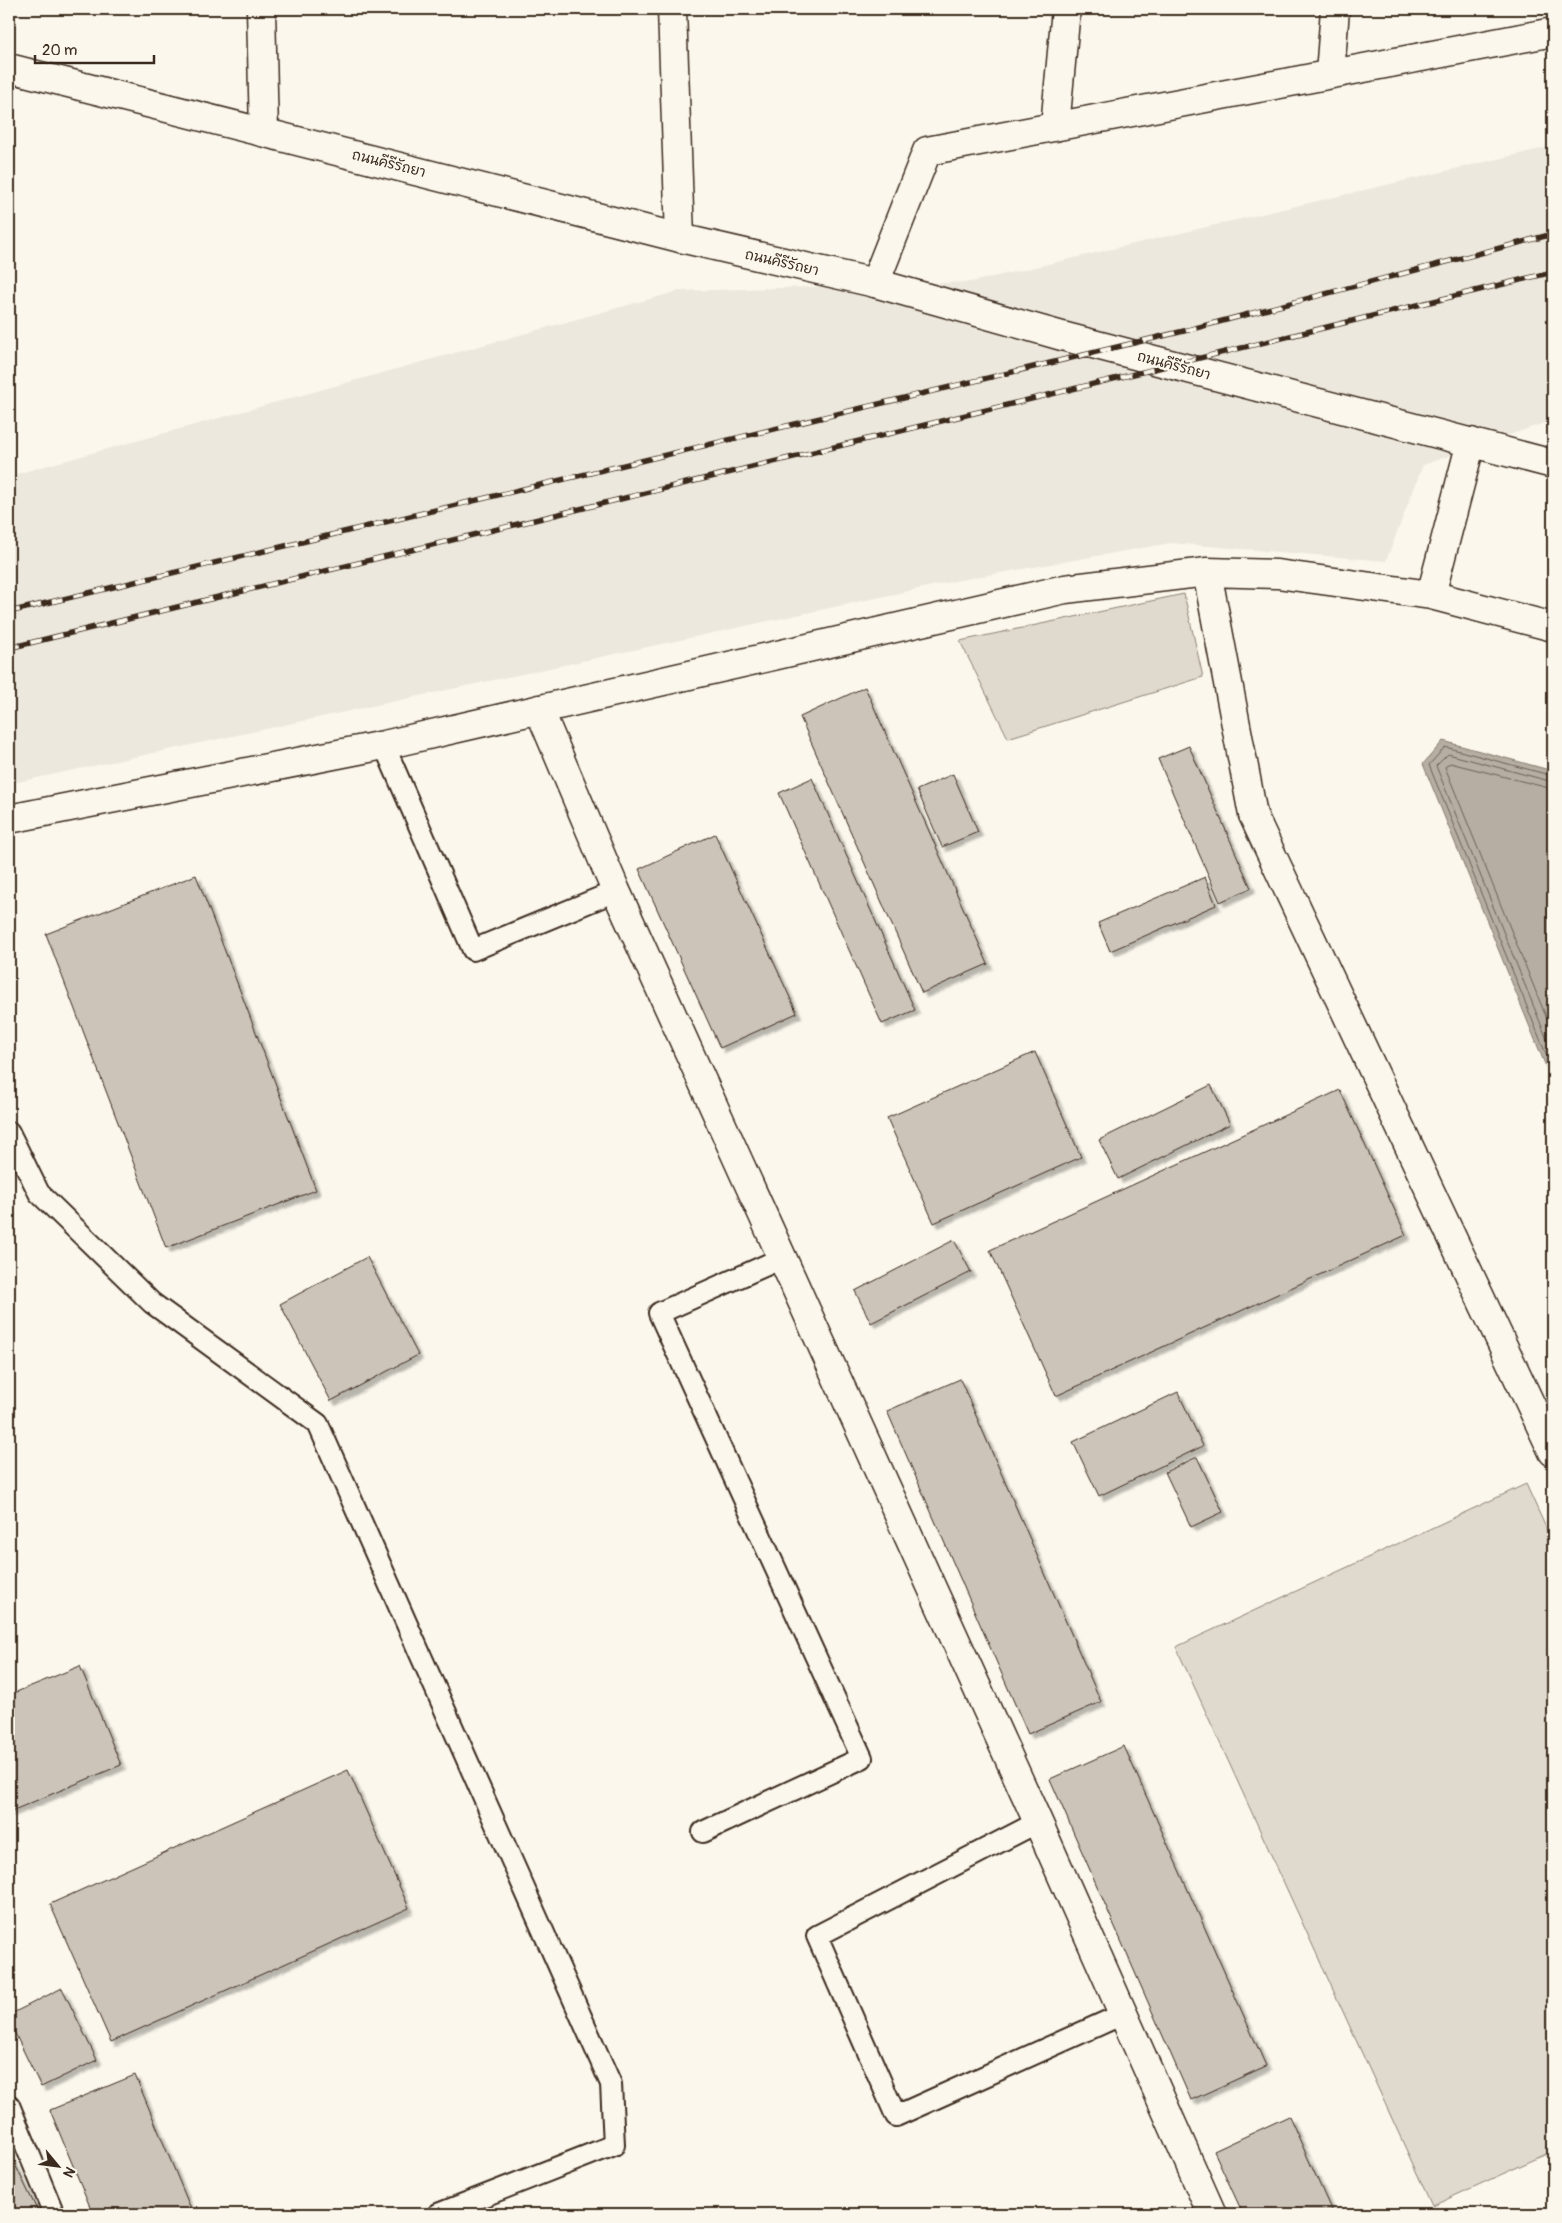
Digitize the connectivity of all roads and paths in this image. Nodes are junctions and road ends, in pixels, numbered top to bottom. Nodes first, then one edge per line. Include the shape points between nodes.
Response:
1 (261, 9) edge
2 (672, 9) edge
3 (1066, 9) edge
4 (1335, 9) edge
5 (1553, 32) edge
6 (9, 68) edge
7 (1330, 74) junction
8 (1055, 127) junction
9 (264, 132) junction
10 (680, 238) junction
11 (875, 284) junction
12 (1472, 442) junction
13 (1553, 464) edge
14 (1208, 572) junction
15 (1431, 595) junction
16 (1553, 627) edge
17 (539, 709) junction
18 (384, 745) junction
19 (9, 819) edge
20 (616, 891) junction
21 (9, 1132) edge
22 (782, 1258) junction
23 (1553, 1452) edge
24 (1038, 1822) junction
25 (703, 1832) dead end
26 (1123, 2014) junction
27 (9, 2105) edge
28 (54, 2214) edge
29 (438, 2214) edge
30 (1212, 2214) edge

1 - 9 street
2 - 10 street
3 - 8 street
4 - 7 street
5 - 7 street
6 - 9 street, ถนนคีรีรัถยา
7 - 8 street
8 - 11 street via 927,152
9 - 10 street, ถนนคีรีรัถยา
10 - 11 street, ถนนคีรีรัถยา
11 - 12 street, ถนนคีรีรัถยา
12 - 13 street, ถนนคีรีรัถยา
12 - 15 street
14 - 15 street via 1277,574
14 - 17 street via 1065,589
14 - 23 street via 1253,815
15 - 16 street
17 - 18 street
17 - 20 street
18 - 19 street
18 - 20 lane via 473,950
20 - 22 street
21 - 29 lane via 39,1193 152,1303 318,1424 611,2084 614,2145
22 - 24 street
22 - 25 lane via 660,1313 862,1758
24 - 26 street
24 - 26 lane via 817,1936 820,1945 896,2116
26 - 30 street
27 - 28 lane

